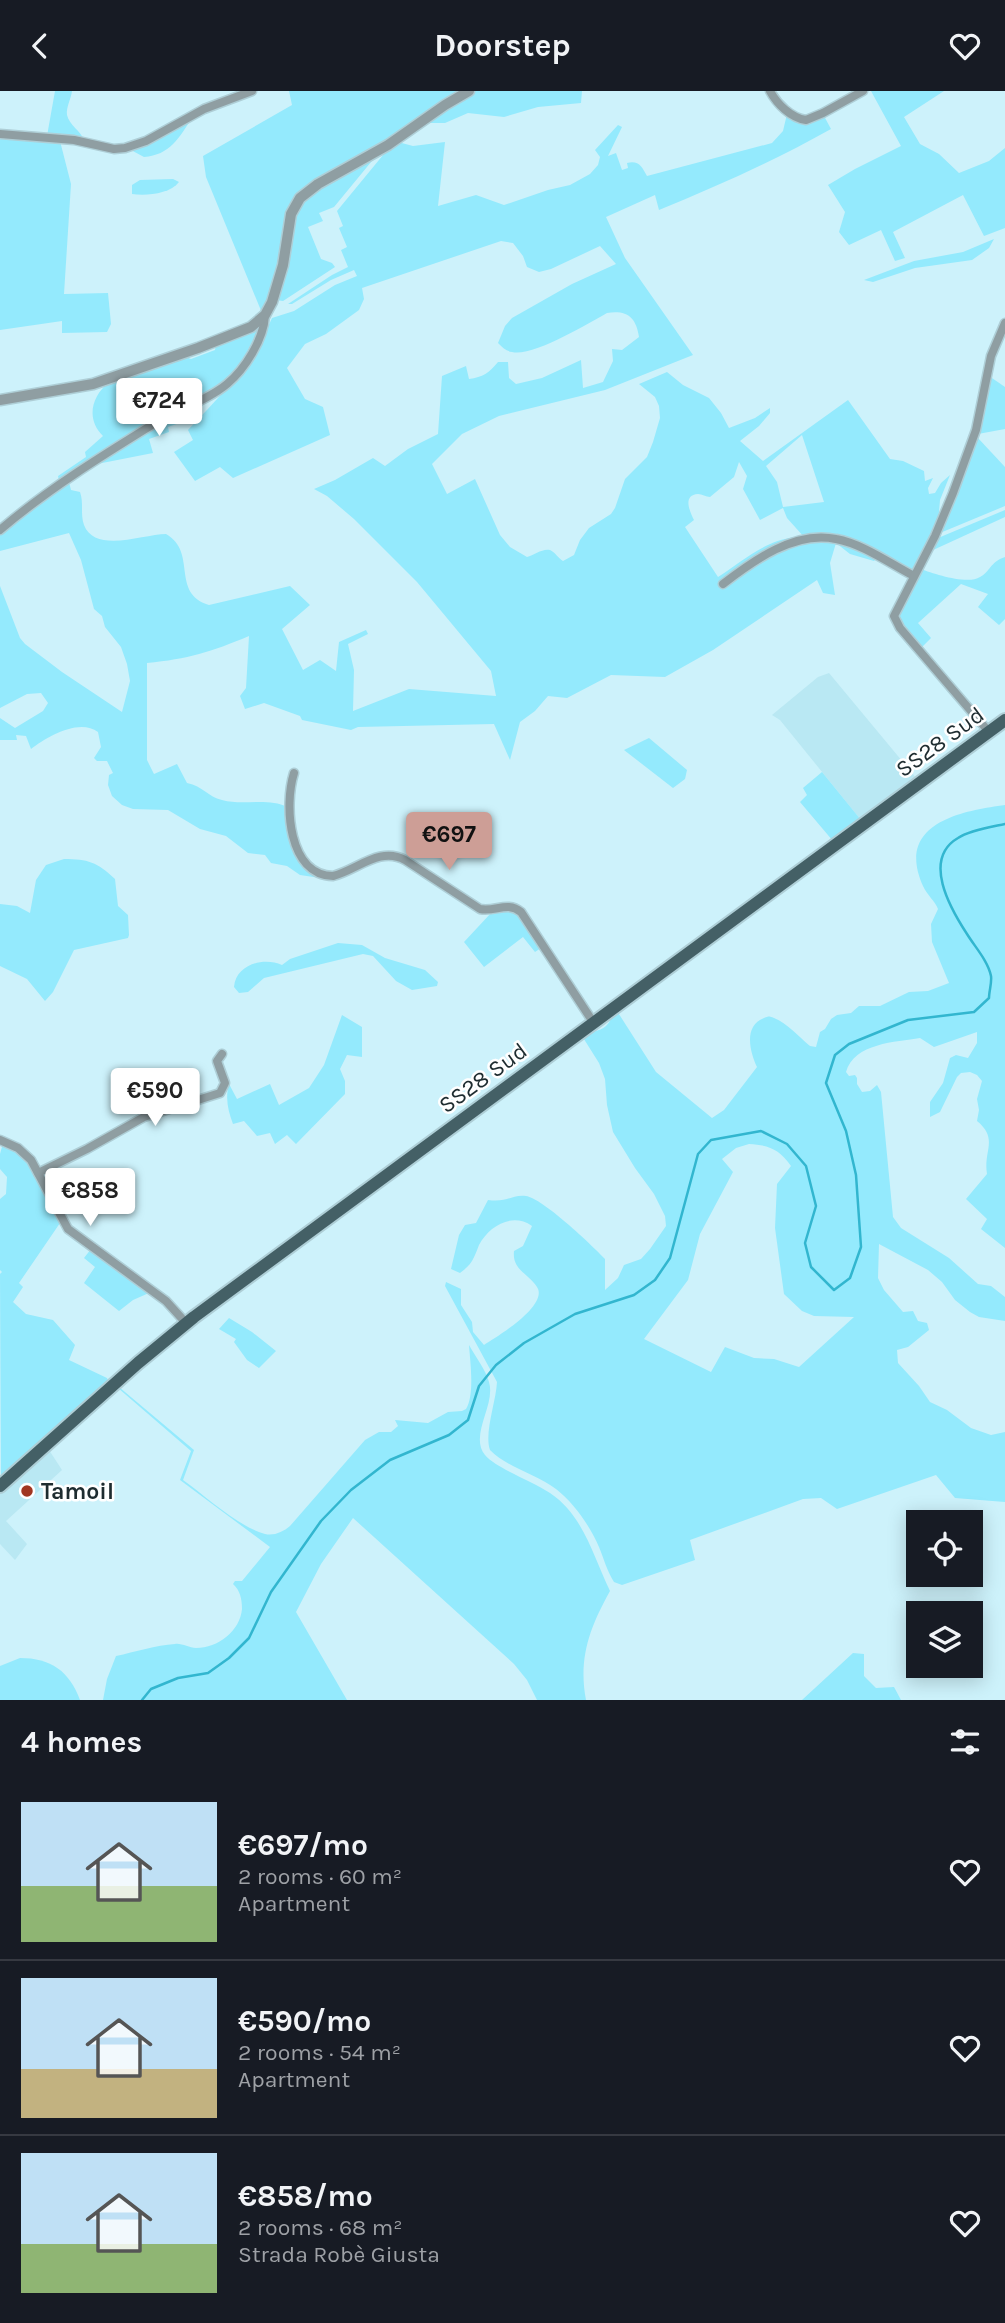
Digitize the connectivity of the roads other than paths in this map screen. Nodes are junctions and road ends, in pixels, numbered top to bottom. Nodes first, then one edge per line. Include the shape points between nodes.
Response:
1 (252, 91) edge
2 (469, 91) edge
3 (770, 91) edge
4 (863, 91) edge
5 (0, 134) edge
6 (265, 315) junction
7 (1005, 323) edge
8 (0, 400) edge
9 (0, 530) edge
10 (914, 576) junction
11 (723, 584) dead end
12 (1005, 720) edge
13 (989, 732) junction
14 (294, 773) dead end
15 (593, 1022) junction
16 (222, 1053) dead end
17 (0, 1140) edge
18 (38, 1173) junction
19 (186, 1323) junction
20 (0, 1486) edge

1 - 5 street via 125,148
2 - 6 street via 300,198 291,214 283,265
3 - 4 street via 804,120
6 - 8 street via 246,329 108,379
6 - 9 street via 253,349 225,385 52,489
7 - 10 street via 991,356 973,441 941,523
10 - 11 street via 859,547 824,538 776,550
10 - 13 street via 896,609 895,622
12 - 13 main road, SS28 Sud
13 - 15 main road, SS28 Sud
14 - 15 street via 292,837 309,867 333,876 393,855 480,909 516,908
15 - 19 main road, SS28 Sud
16 - 18 street via 216,1061 225,1083 220,1093 144,1117
17 - 18 street via 23,1153
18 - 19 street via 68,1229 166,1301
19 - 20 main road, SS28 Sud

